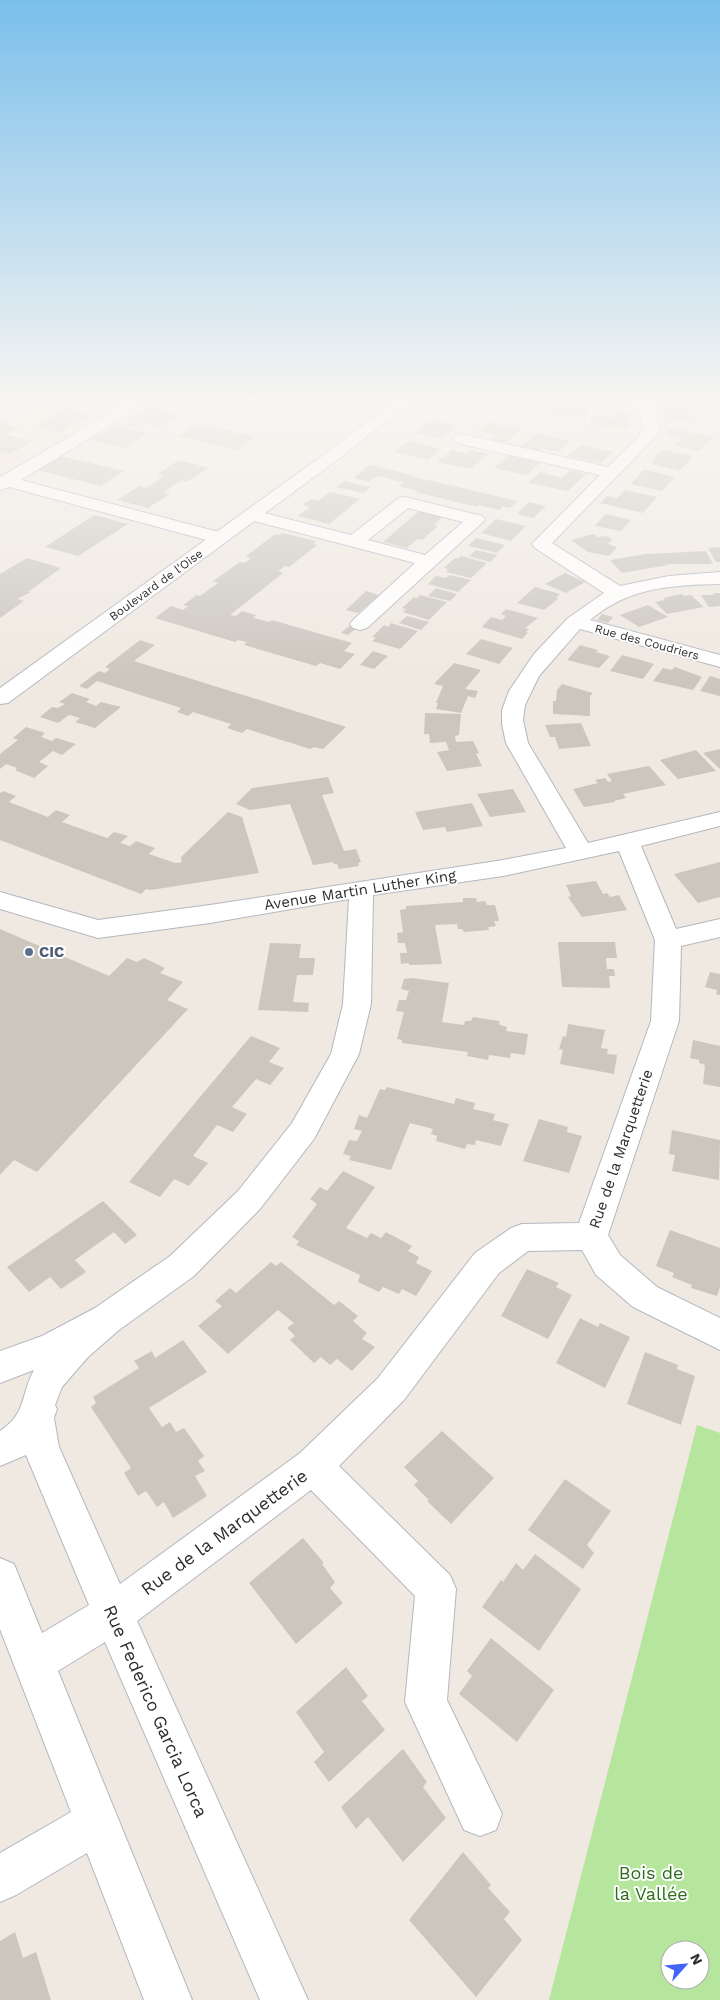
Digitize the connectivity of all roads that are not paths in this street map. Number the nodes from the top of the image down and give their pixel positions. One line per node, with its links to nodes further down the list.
1 (36, 491): 5 (street)
2 (283, 491): 4 (street, Boulevard de l'Oise)
3 (594, 491): 9 (street)
4 (252, 515): 5 (street, Boulevard de l'Oise); 6 (street)
5 (220, 538): 13 (street, Boulevard de l'Oise)
6 (354, 542): 7 (street); 7 (street)
7 (428, 561): 11 (street)
8 (720, 578): 9 (street, Rue des Coudriers)
9 (618, 593): 10 (street, Rue des Coudriers)
10 (575, 622): 12 (street, Rue des Coudriers); 16 (street, Rue des Coudriers)
11 (360, 624)
12 (720, 661)
13 (0, 698)
14 (720, 819): 15 (street, Avenue Martin Luther King)
15 (627, 842): 16 (street, Avenue Martin Luther King); 20 (street, Rue de la Marquetterie)
16 (581, 852): 17 (street, Avenue Martin Luther King)
17 (360, 889): 18 (street, Avenue Martin Luther King); 22 (street)
18 (0, 900)
19 (720, 928): 20 (street)
20 (668, 940): 21 (street, Rue de la Marquetterie)
21 (591, 1236): 23 (street); 27 (street, Rue de la Marquetterie)
22 (107, 1319): 24 (street); 25 (street)
23 (720, 1335)
24 (0, 1368): 25 (street)
25 (38, 1410): 26 (street); 29 (street, Rue Federico Garcia Lorca)
26 (0, 1449)
27 (313, 1466): 29 (street, Rue de la Marquetterie); 31 (street, Rue de la Marquetterie)
28 (0, 1578): 30 (street)
29 (113, 1614): 30 (street, Rue de la Marquetterie); 35 (street, Rue Federico Garcia Lorca)
30 (33, 1662): 32 (street)
31 (480, 1814)
32 (96, 1822): 33 (street); 34 (street)
33 (0, 1878)
34 (168, 2000)
35 (284, 2000)

